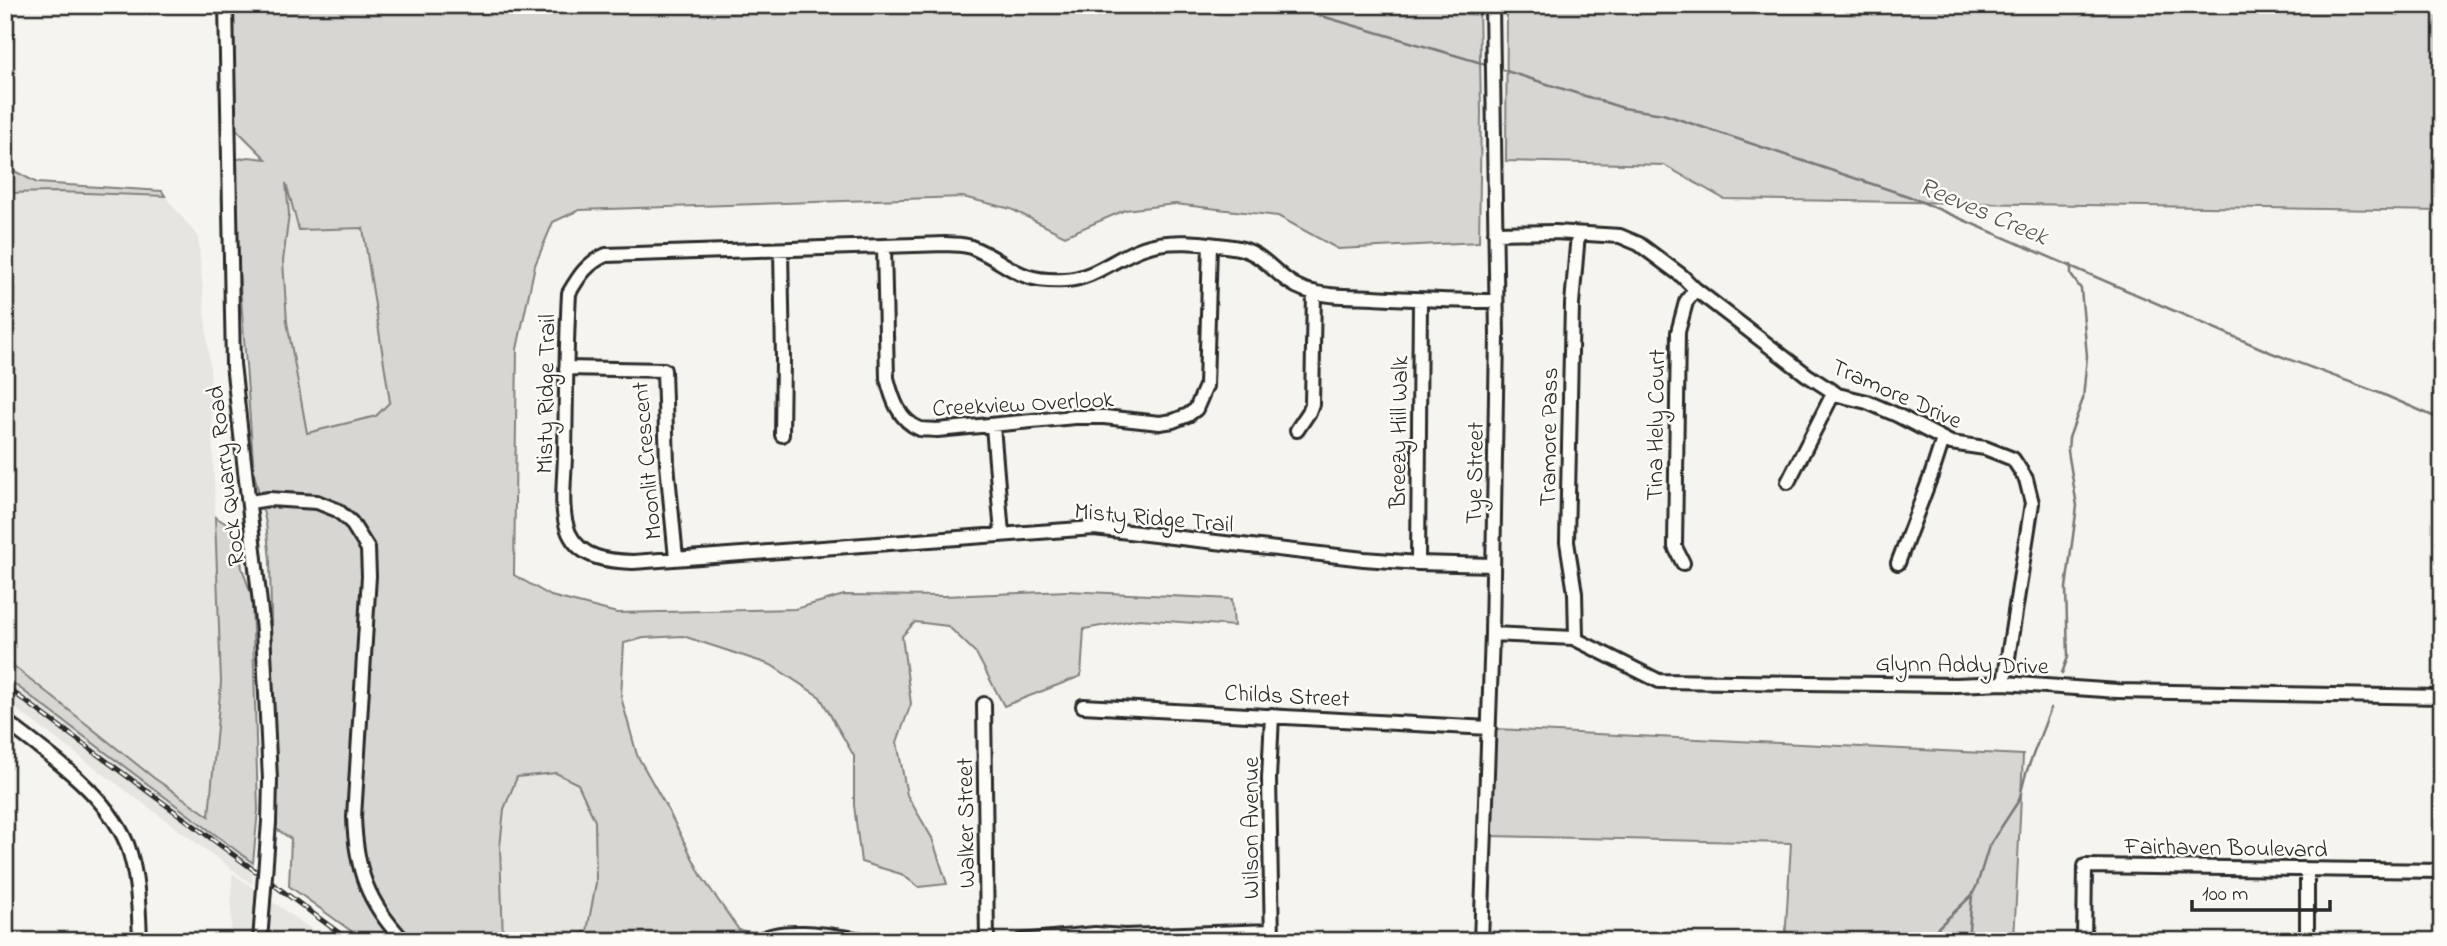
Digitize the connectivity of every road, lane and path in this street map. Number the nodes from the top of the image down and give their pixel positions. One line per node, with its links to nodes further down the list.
1 (226, 5): 19 (street, Rock Quarry Road)
2 (1492, 5): 3 (street, Tye Street)
3 (1495, 233): 4 (street, Tramore Drive); 11 (street, Tye Street)
4 (1578, 234): 8 (street, Tramore Drive); 27 (street, Tramore Pass)
5 (1210, 245): 6 (street, Misty Ridge Trail); 9 (street, Misty Ridge Trail); 14 (street, Creekview Overlook)
6 (884, 246): 7 (street, Misty Ridge Trail); 14 (street, Creekview Overlook)
7 (780, 250): 12 (street, Misty Ridge Trail); 16 (street)
8 (1695, 289): 13 (street, Tramore Drive); 23 (street, Tina Hely Court)
9 (1314, 292): 10 (street, Misty Ridge Trail); 15 (street)
10 (1420, 300): 11 (street, Misty Ridge Trail); 22 (street, Breezy Hill Walk)
11 (1496, 301): 25 (street, Tye Street)
12 (566, 368): 21 (street, Misty Ridge Trail); 21 (street, Moonlit Crescent)
13 (1834, 392): 17 (street, Tramore Drive); 18 (street)
14 (993, 426): 20 (street)
15 (1297, 430)
16 (782, 435)
17 (1943, 439): 24 (street); 28 (street, Tramore Drive)
18 (1788, 482)
19 (250, 502): 41 (street, Rock Quarry Road, bridge); 42 (street)
20 (1002, 534): 21 (street, Misty Ridge Trail); 22 (street, Misty Ridge Trail)
21 (676, 558)
22 (1418, 563): 25 (street, Misty Ridge Trail)
23 (1683, 563)
24 (1898, 563)
25 (1493, 565): 26 (street, Tye Street)
26 (1492, 635): 27 (street, Glynn Addy Drive); 34 (street, Tye Street)
27 (1573, 638): 28 (street, Glynn Addy Drive)
28 (2004, 683): 29 (street, Glynn Addy Drive)
29 (2442, 697)
30 (984, 704): 44 (street, Walker Street)
31 (1083, 706): 32 (street, Childs Street)
32 (1272, 715): 34 (street, Childs Street); 37 (street, Wilson Avenue)
33 (5, 721): 40 (street)
34 (1489, 728): 46 (street, Tye Street)
35 (2307, 870): 36 (street, Fairhaven Boulevard); 47 (street, Fairhaven Boulevard); 48 (street)
36 (2442, 871)
37 (1272, 936): 38 (street)
38 (1125, 939): 45 (street)
39 (760, 940): 43 (street)
40 (140, 941)
41 (260, 941)
42 (404, 941)
43 (869, 941)
44 (987, 941)
45 (1021, 941)
46 (1481, 941)
47 (2084, 941)
48 (2307, 941)

